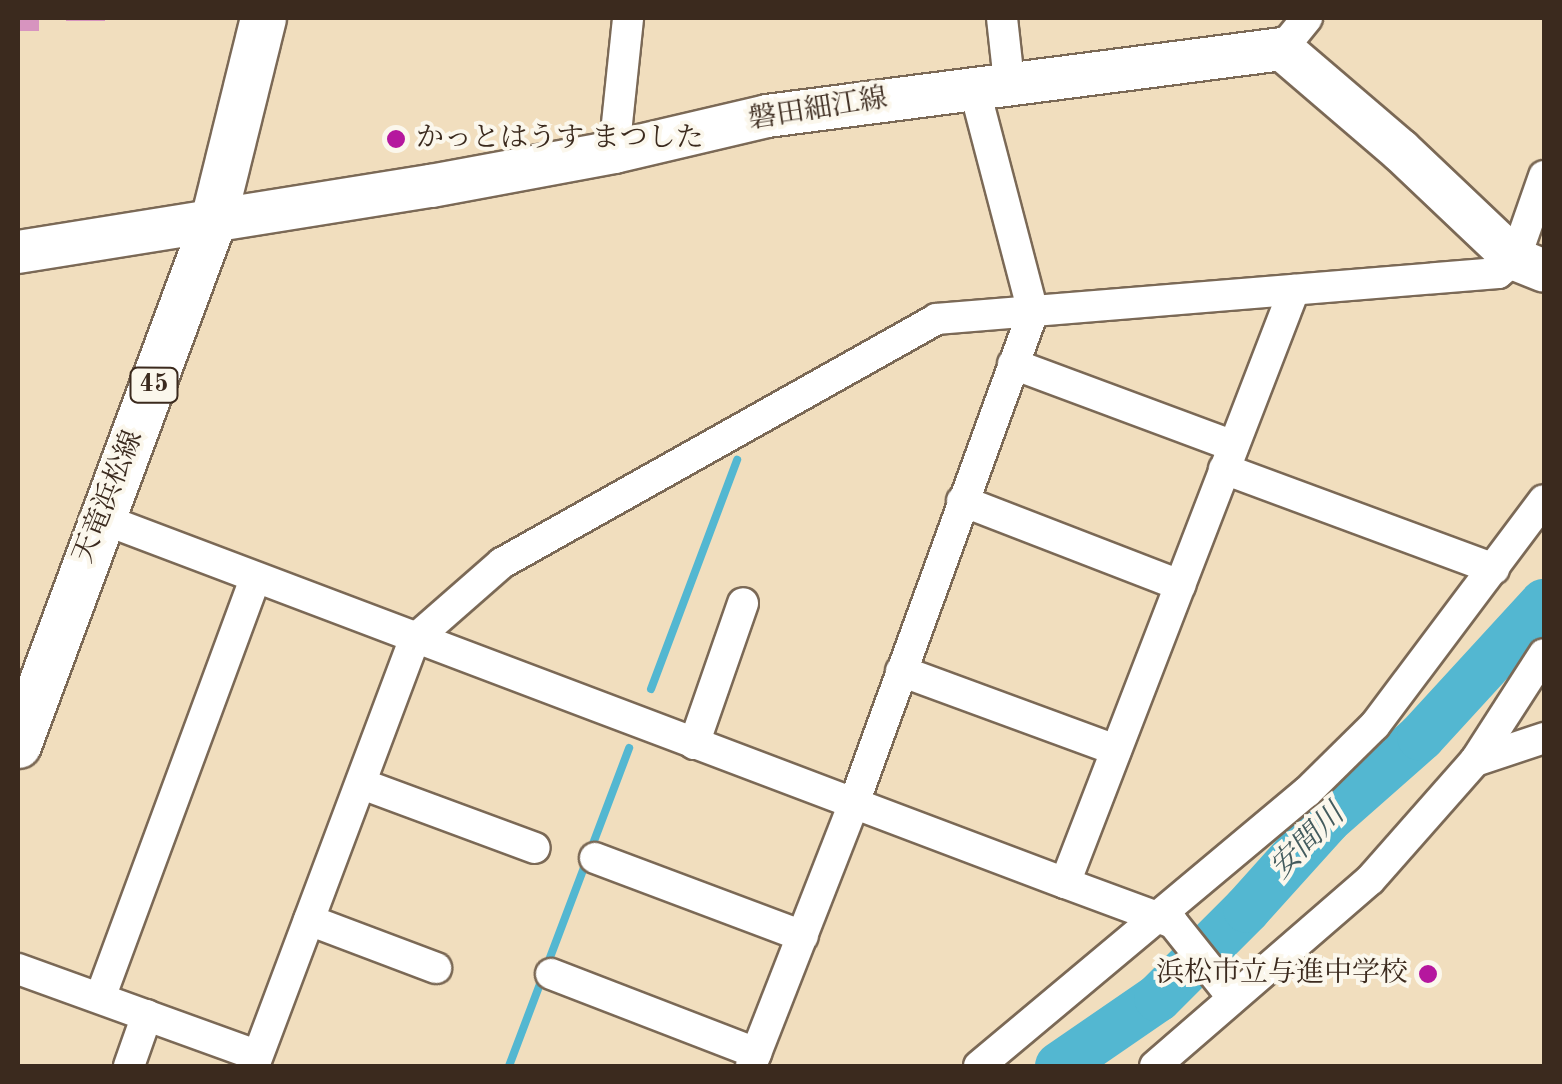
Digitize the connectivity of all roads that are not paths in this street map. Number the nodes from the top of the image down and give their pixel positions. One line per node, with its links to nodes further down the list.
1 (263, 18): 8 (main road, 天竜浜松線 / 45)
2 (628, 18): 6 (street)
3 (1002, 18): 5 (street)
4 (1287, 28): 5 (main road, 磐田細江線); 10 (main road, 磐田細江線)
5 (991, 84): 6 (main road, 磐田細江線); 12 (street)
6 (614, 152): 8 (main road, 磐田細江線)
7 (1544, 176): 10 (street)
8 (212, 224): 9 (main road, 磐田細江線); 17 (main road, 天竜浜松線 / 45)
9 (18, 252)
10 (1530, 265): 11 (street)
11 (1294, 290): 12 (street); 14 (street)
12 (1032, 312): 13 (street); 22 (street)
13 (1013, 364): 14 (street); 16 (street)
14 (1229, 457): 18 (street); 20 (street)
15 (1544, 500): 18 (street)
16 (962, 501): 20 (street); 24 (street)
17 (100, 518): 19 (street); 26 (main road, 天竜浜松線 / 45)
18 (1494, 569): 36 (street)
19 (255, 578): 22 (street); 42 (street)
20 (1180, 585): 28 (street)
21 (742, 603): 27 (street)
22 (414, 640): 27 (street); 30 (street)
23 (1544, 654): 29 (street)
24 (901, 671): 28 (street); 31 (street)
25 (1544, 738): 29 (street)
26 (18, 744)
27 (694, 744): 31 (street)
28 (1116, 750): 34 (street)
29 (1474, 761): 41 (street)
30 (362, 784): 32 (street); 35 (street)
31 (854, 803): 34 (street); 37 (street)
32 (534, 848)
33 (594, 858): 37 (street)
34 (1065, 883): 36 (street)
35 (309, 920): 38 (street); 44 (street)
36 (1166, 922): 41 (street); 47 (street)
37 (803, 936): 45 (street)
38 (436, 968)
39 (18, 969): 42 (street)
40 (551, 974): 45 (street)
41 (1227, 991): 48 (street)
42 (100, 998): 43 (street)
43 (148, 1016): 44 (street); 46 (street)
44 (255, 1060)
45 (754, 1060)
46 (129, 1066)
47 (979, 1066)
48 (1155, 1066)

